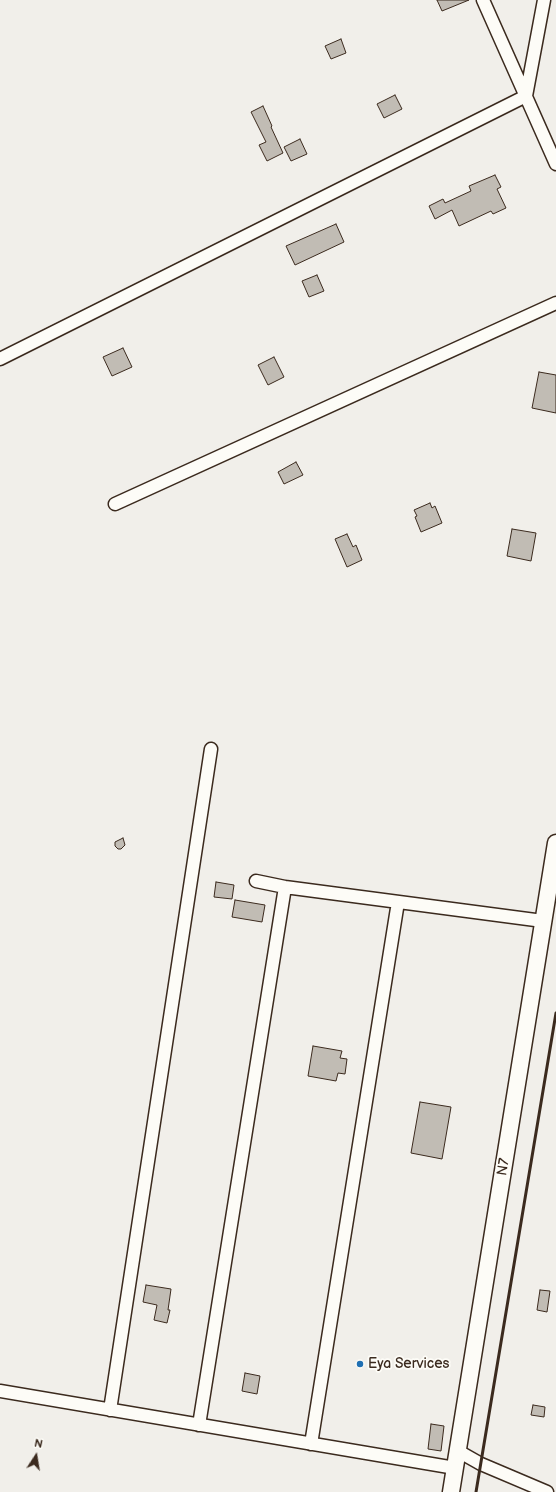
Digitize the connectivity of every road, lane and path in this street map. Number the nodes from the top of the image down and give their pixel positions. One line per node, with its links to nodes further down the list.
1 (483, 0): 3 (street)
2 (544, 0): 3 (street)
3 (526, 96): 4 (street); 6 (street)
4 (556, 164)
5 (556, 303): 7 (street)
6 (0, 359)
7 (115, 504)
8 (211, 749): 15 (street)
9 (556, 843): 13 (main road, N7)
10 (256, 881): 11 (street)
11 (285, 887): 12 (street); 16 (street)
12 (398, 902): 13 (street); 17 (street)
13 (543, 921): 18 (main road, N7)
14 (0, 1391): 15 (street)
15 (110, 1410): 16 (street)
16 (199, 1425): 17 (street)
17 (311, 1444): 19 (street)
18 (458, 1451): 19 (main road, N7); 21 (street)
19 (455, 1468): 20 (main road, N7)
20 (451, 1492)
21 (547, 1492)

